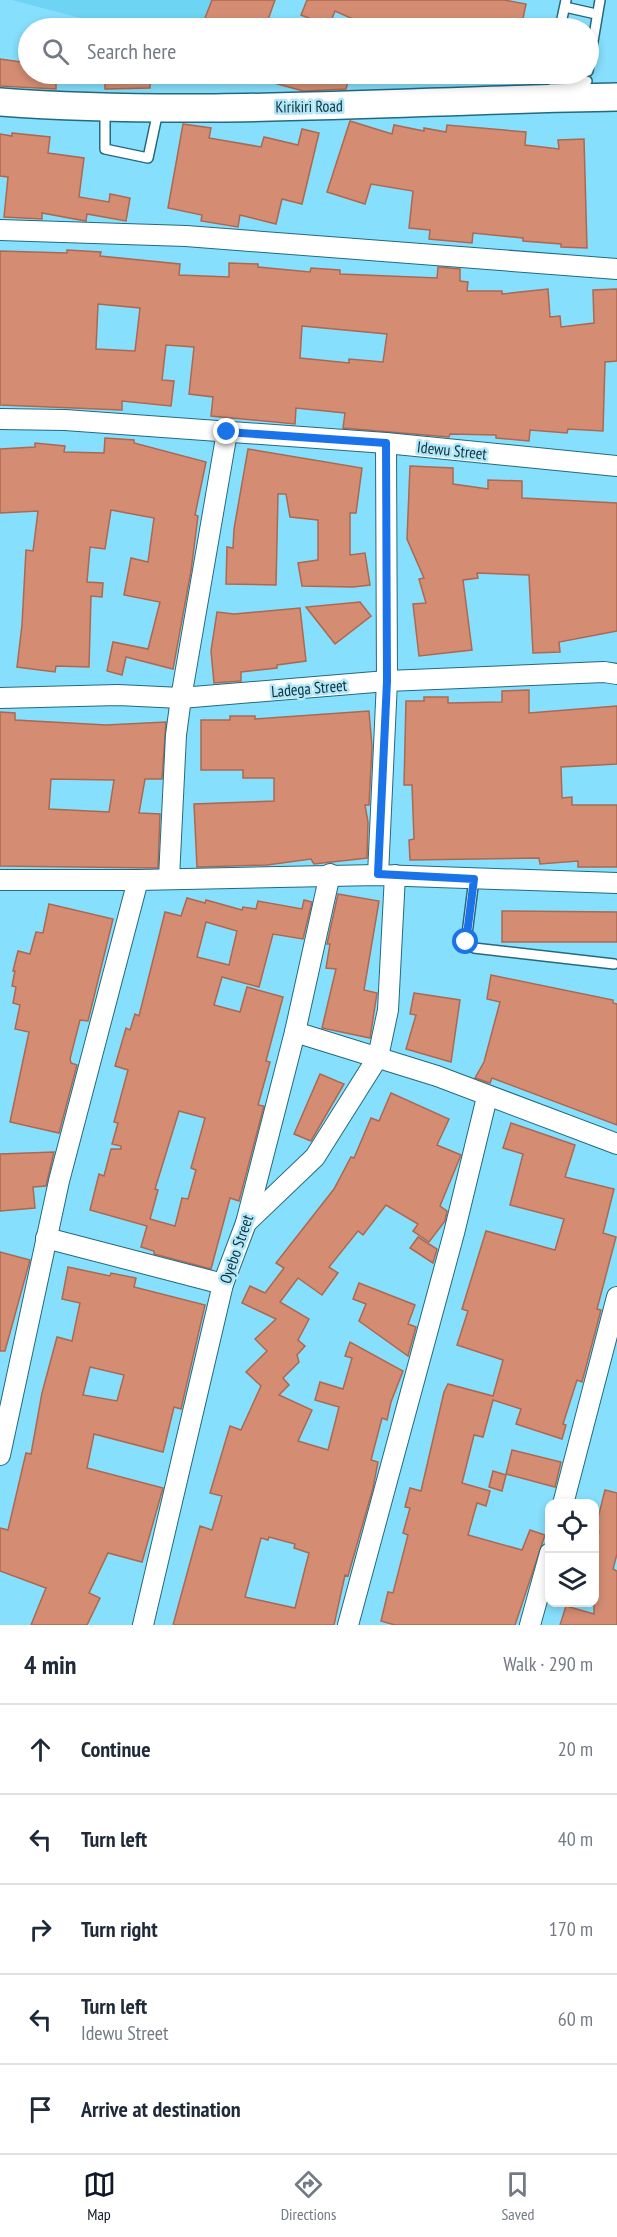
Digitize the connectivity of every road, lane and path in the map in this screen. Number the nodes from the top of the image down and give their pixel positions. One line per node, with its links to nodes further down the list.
1 (600, 0): 3 (lane)
2 (566, 3): 3 (lane); 4 (lane)
3 (596, 14): 5 (lane)
4 (562, 18)
5 (596, 18)
6 (549, 84): 11 (main road, Kirikiri Road)
7 (593, 84): 8 (main road, Kirikiri Road)
8 (617, 97)
9 (0, 102): 10 (main road, Kirikiri Road)
10 (105, 106): 11 (main road, Kirikiri Road); 11 (lane)
11 (159, 106)
12 (0, 230): 13 (street)
13 (617, 269)
14 (0, 419): 15 (street, Idewu Street)
15 (227, 432): 16 (street, Idewu Street); 21 (street)
16 (386, 443): 17 (street, Idewu Street); 19 (street)
17 (617, 466)
18 (617, 674): 19 (street, Ladega Street)
19 (387, 681): 21 (street, Ladega Street); 23 (street)
20 (0, 698): 21 (street, Ladega Street)
21 (181, 698): 24 (street)
22 (330, 874): 23 (street); 24 (street); 30 (street, Oyebo Street)
23 (386, 875): 25 (street); 31 (street)
24 (169, 878): 27 (street)
25 (474, 879): 28 (street); 29 (lane)
26 (0, 880): 27 (street)
27 (138, 880): 35 (street)
28 (617, 883)
29 (614, 964)
30 (295, 1032): 31 (street); 34 (street, Oyebo Street)
31 (378, 1057): 32 (street); 34 (street)
32 (487, 1097): 33 (street); 42 (street)
33 (617, 1144)
34 (246, 1223): 36 (street, Oyebo Street)
35 (46, 1238): 36 (street); 38 (street)
36 (223, 1284): 41 (street, Oyebo Street)
37 (617, 1297): 39 (street)
38 (0, 1455)
39 (564, 1499)
40 (549, 1553): 43 (street)
41 (143, 1625)
42 (348, 1625)
43 (530, 1625)

